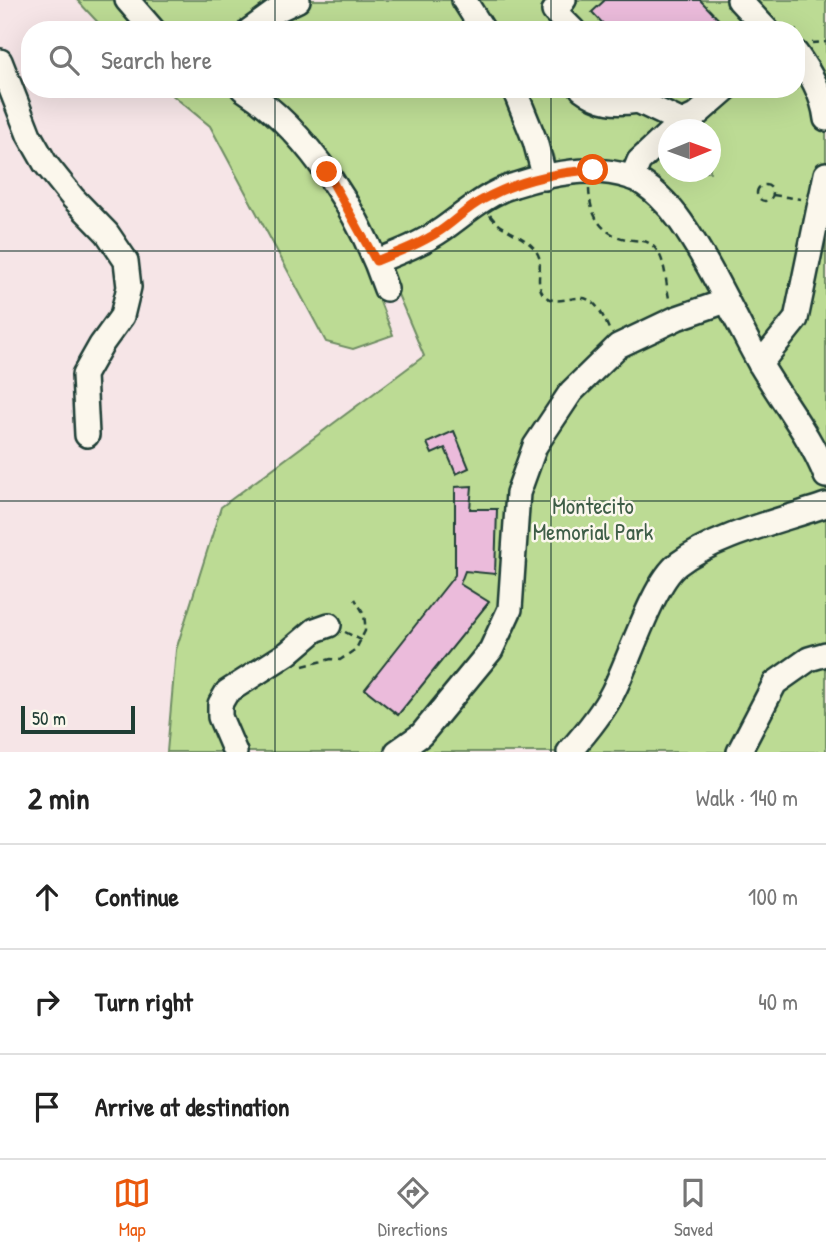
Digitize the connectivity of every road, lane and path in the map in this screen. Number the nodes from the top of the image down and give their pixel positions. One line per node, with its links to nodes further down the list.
1 (127, 0): 5 (street)
2 (298, 0): 6 (street)
3 (464, 0): 7 (street)
4 (739, 0): 8 (street)
5 (145, 21)
6 (262, 21)
7 (477, 21)
8 (759, 21)
9 (0, 61): 34 (street)
10 (805, 66): 19 (street)
11 (253, 98): 28 (street)
12 (517, 98): 23 (street)
13 (593, 98): 14 (street)
14 (627, 98)
15 (637, 98): 17 (street)
16 (716, 98): 18 (street)
17 (663, 119)
18 (690, 119)
19 (826, 119)
20 (658, 144): 24 (street)
21 (593, 170): 23 (street); 24 (street); 31 (path)
22 (826, 174): 27 (street)
23 (545, 178): 26 (street)
24 (632, 178): 30 (street)
25 (773, 195): 25 (path); 27 (path)
26 (482, 200): 28 (street); 32 (path)
27 (821, 203): 33 (street)
28 (376, 261): 29 (street)
29 (386, 289)
30 (726, 301): 31 (street); 33 (street)
31 (677, 318): 32 (street)
32 (618, 346): 42 (street)
33 (760, 363): 35 (street)
34 (87, 435)
35 (826, 476)
36 (826, 505): 43 (street)
37 (355, 599): 39 (path)
38 (329, 625): 39 (street)
39 (288, 653): 41 (street)
40 (826, 654): 44 (street)
41 (235, 752)
42 (397, 752)
43 (569, 752)
44 (739, 752)

